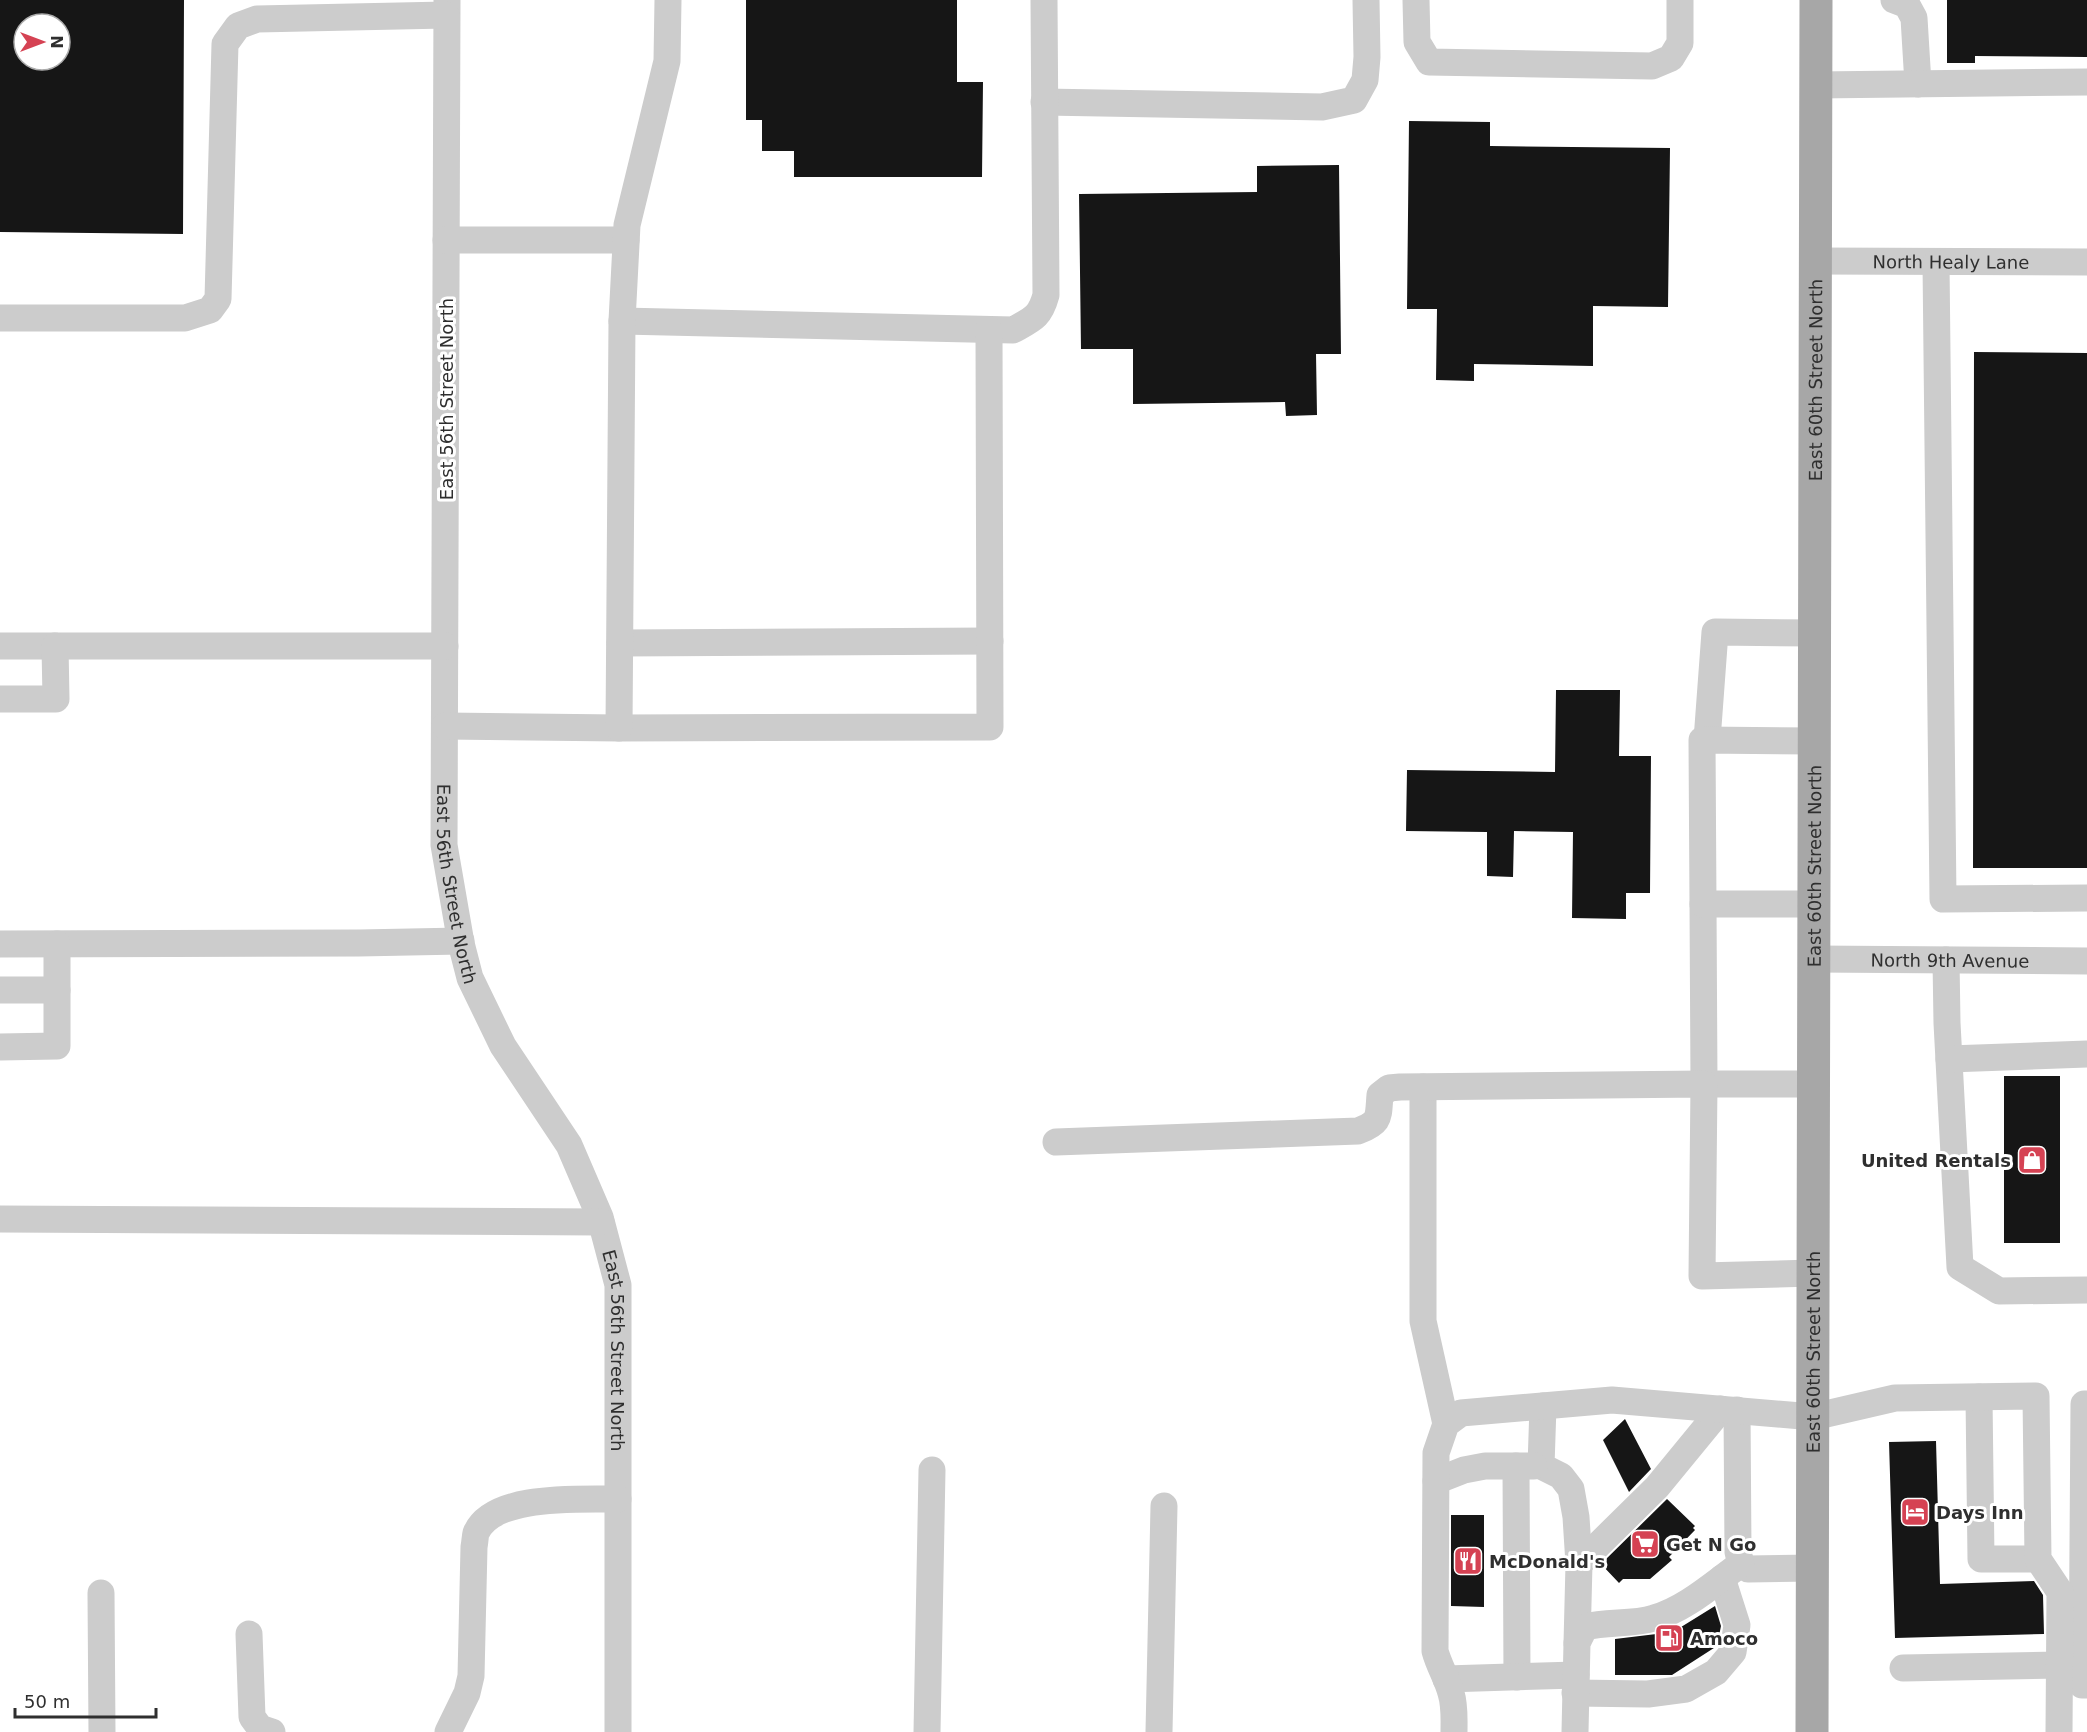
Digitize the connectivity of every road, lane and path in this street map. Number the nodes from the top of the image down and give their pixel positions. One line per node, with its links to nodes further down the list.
1 (668, 0): 14 (street)
2 (1044, 0): 12 (street)
3 (1366, 0): 12 (street)
4 (1416, 0): 5 (street)
5 (1680, 0)
6 (1816, 0): 11 (main road, East 60th Street North)
7 (1894, 0): 10 (street)
8 (446, 7): 13 (street, East 56th Street North); 18 (street)
9 (2087, 82): 10 (street)
10 (1918, 84): 11 (street)
11 (1816, 86): 15 (main road, East 60th Street North)
12 (1044, 102): 20 (street)
13 (446, 240): 14 (street); 26 (street, East 56th Street North)
14 (626, 240): 19 (street)
15 (1815, 261): 17 (street, North Healy Lane); 21 (main road, East 60th Street North)
16 (2087, 262): 17 (street, North Healy Lane)
17 (1936, 263): 32 (street)
18 (0, 318)
19 (622, 321): 20 (street); 23 (street)
20 (989, 330): 22 (street)
21 (1815, 633): 30 (street); 31 (main road, East 60th Street North)
22 (990, 641): 23 (street); 29 (street)
23 (620, 643): 29 (street)
24 (0, 646): 25 (street)
25 (55, 646): 26 (street); 27 (street)
26 (446, 646): 28 (street, East 56th Street North)
27 (0, 699)
28 (445, 726): 29 (street); 35 (street, East 56th Street North)
29 (619, 728)
30 (1707, 740): 31 (street); 33 (street)
31 (1814, 741): 34 (main road, East 60th Street North)
32 (2087, 898)
33 (1703, 903): 34 (street); 46 (street)
34 (1814, 904): 38 (main road, East 60th Street North)
35 (460, 941): 37 (street); 51 (street, East 56th Street North)
36 (0, 944): 37 (street)
37 (57, 944): 42 (street)
38 (1814, 959): 39 (street, North 9th Avenue); 47 (main road, East 60th Street North)
39 (1946, 960): 40 (street, North 9th Avenue); 45 (street)
40 (2087, 961)
41 (0, 990): 42 (street)
42 (57, 990): 43 (street)
43 (0, 1047)
44 (2087, 1054): 45 (street)
45 (1949, 1059): 53 (street)
46 (1704, 1084): 47 (street); 48 (street); 52 (street)
47 (1814, 1084): 52 (main road, East 60th Street North)
48 (1423, 1087): 49 (street); 59 (street)
49 (1056, 1143)
50 (0, 1220): 51 (street)
51 (601, 1222): 64 (street, East 56th Street North)
52 (1813, 1273): 58 (main road, East 60th Street North)
53 (2087, 1290)
54 (1979, 1397): 58 (street); 66 (street); 66 (street)
55 (2087, 1404): 60 (street)
56 (1543, 1406): 57 (street); 59 (street); 61 (street)
57 (1729, 1409): 58 (street); 67 (street); 69 (street)
58 (1813, 1417): 68 (main road, East 60th Street North)
59 (1446, 1424): 63 (street)
60 (2085, 1456): 78 (street)
61 (1528, 1466): 63 (street); 67 (street); 76 (street)
62 (932, 1470): 83 (street)
63 (1436, 1481): 75 (street)
64 (618, 1499): 81 (street); 82 (street, East 56th Street North)
65 (1164, 1506): 84 (street)
66 (2038, 1559): 73 (street)
67 (1579, 1564): 72 (street)
68 (1813, 1568): 69 (street); 87 (main road, East 60th Street North)
69 (1731, 1571): 72 (street); 77 (street)
70 (101, 1593): 79 (street)
71 (249, 1634): 80 (street)
72 (1577, 1643): 77 (street)
73 (2060, 1665): 74 (street); 88 (street)
74 (1902, 1668)
75 (1443, 1673): 76 (street); 85 (street)
76 (1517, 1677): 77 (street)
77 (1576, 1684): 86 (street)
78 (2087, 1684)
79 (102, 1732)
80 (272, 1732)
81 (448, 1732)
82 (618, 1732)
83 (927, 1732)
84 (1159, 1732)
85 (1454, 1732)
86 (1575, 1732)
87 (1812, 1732)
88 (2059, 1732)

